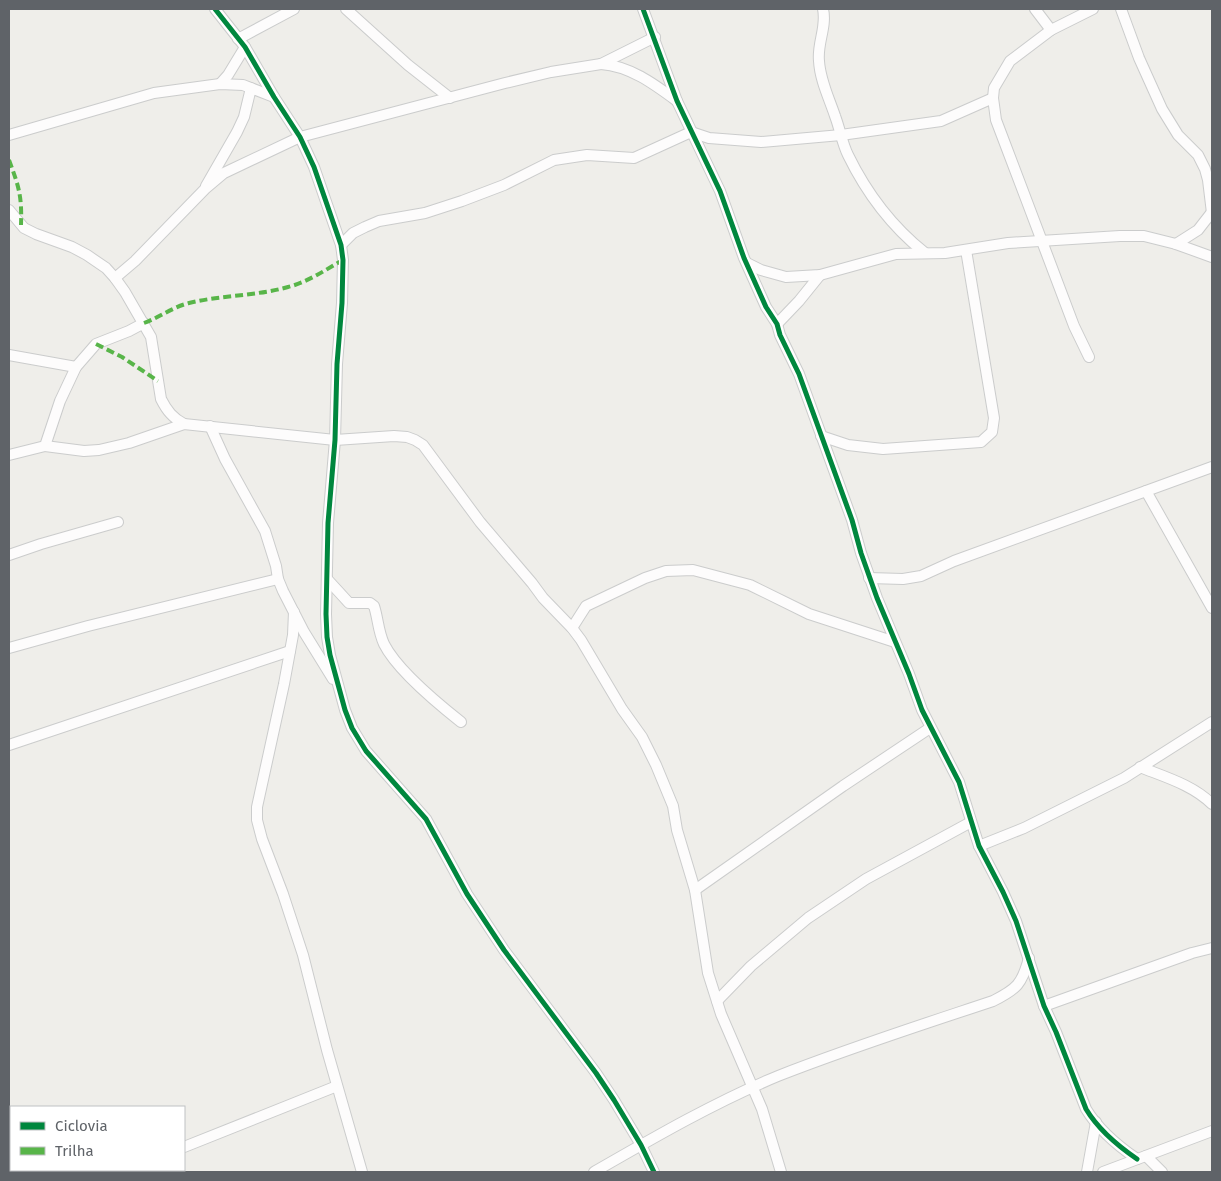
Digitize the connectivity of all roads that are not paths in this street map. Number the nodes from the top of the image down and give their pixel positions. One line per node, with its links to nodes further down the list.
1 (215, 9): 11 (street)
2 (294, 9): 11 (street)
3 (346, 9): 16 (street)
4 (643, 9): 10 (street)
5 (823, 9): 20 (street)
6 (1035, 9): 9 (street)
7 (1093, 9): 9 (street)
8 (1121, 9): 25 (street)
9 (1051, 30): 17 (street)
10 (654, 37): 12 (street); 18 (street)
11 (242, 43): 13 (street); 15 (street)
12 (601, 64): 16 (street); 18 (street)
13 (220, 84): 14 (street); 21 (street)
14 (251, 88): 15 (street); 23 (street)
15 (274, 97): 22 (street)
16 (450, 98): 22 (street)
17 (992, 98): 20 (street); 26 (street)
18 (677, 100): 19 (street)
19 (691, 132): 20 (street); 28 (street); 32 (street)
20 (841, 135): 30 (street)
21 (9, 136)
22 (300, 137): 23 (street); 28 (street)
23 (205, 189): 34 (street)
24 (9, 210): 34 (street)
25 (1212, 213): 27 (street)
26 (1042, 240): 27 (street); 29 (street); 38 (street)
27 (1176, 244): 31 (street)
28 (341, 245): 43 (street)
29 (966, 250): 30 (street); 42 (street)
30 (925, 253): 33 (street)
31 (1212, 257)
32 (747, 264): 33 (street); 36 (street)
33 (820, 275): 36 (street)
34 (114, 278): 35 (street)
35 (144, 323): 39 (street); 40 (street)
36 (777, 324): 42 (street)
37 (9, 355): 39 (street)
38 (1089, 357)
39 (76, 367): 44 (street)
40 (184, 424): 41 (street); 44 (street)
41 (210, 426): 43 (street); 51 (street)
42 (821, 436): 50 (street)
43 (335, 440): 52 (street); 55 (street)
44 (44, 446): 45 (street)
45 (9, 455)
46 (1212, 467): 47 (street)
47 (1146, 491): 50 (street); 53 (street)
48 (118, 522): 49 (street)
49 (9, 555)
50 (869, 578): 56 (street)
51 (278, 579): 54 (street); 57 (street)
52 (327, 579): 59 (street); 60 (street)
53 (1212, 608)
54 (294, 612): 58 (street); 59 (street)
55 (572, 628): 56 (street); 68 (street)
56 (895, 642): 62 (street)
57 (9, 648)
58 (290, 652): 63 (street); 73 (street)
59 (339, 691): 77 (street)
60 (461, 722)
61 (1212, 722): 64 (street)
62 (930, 728): 66 (street); 68 (street)
63 (9, 745)
64 (1140, 767): 65 (street); 67 (street)
65 (1212, 804)
66 (971, 822): 67 (street); 71 (street)
67 (979, 846): 70 (street)
68 (695, 890): 71 (street)
69 (1212, 948): 72 (street)
70 (1029, 957): 72 (street); 74 (street)
71 (717, 1001): 74 (street)
72 (1044, 1006): 75 (street)
73 (337, 1086): 78 (street); 80 (street)
74 (753, 1088): 77 (street); 83 (street)
75 (1096, 1122): 79 (street); 84 (street)
76 (1212, 1131): 79 (street)
77 (641, 1145): 81 (street); 82 (street)
78 (185, 1147)
79 (1141, 1158): 85 (street); 86 (street)
80 (362, 1172)
81 (594, 1172)
82 (654, 1172)
83 (781, 1172)
84 (1087, 1172)
85 (1103, 1172)
86 (1162, 1172)

